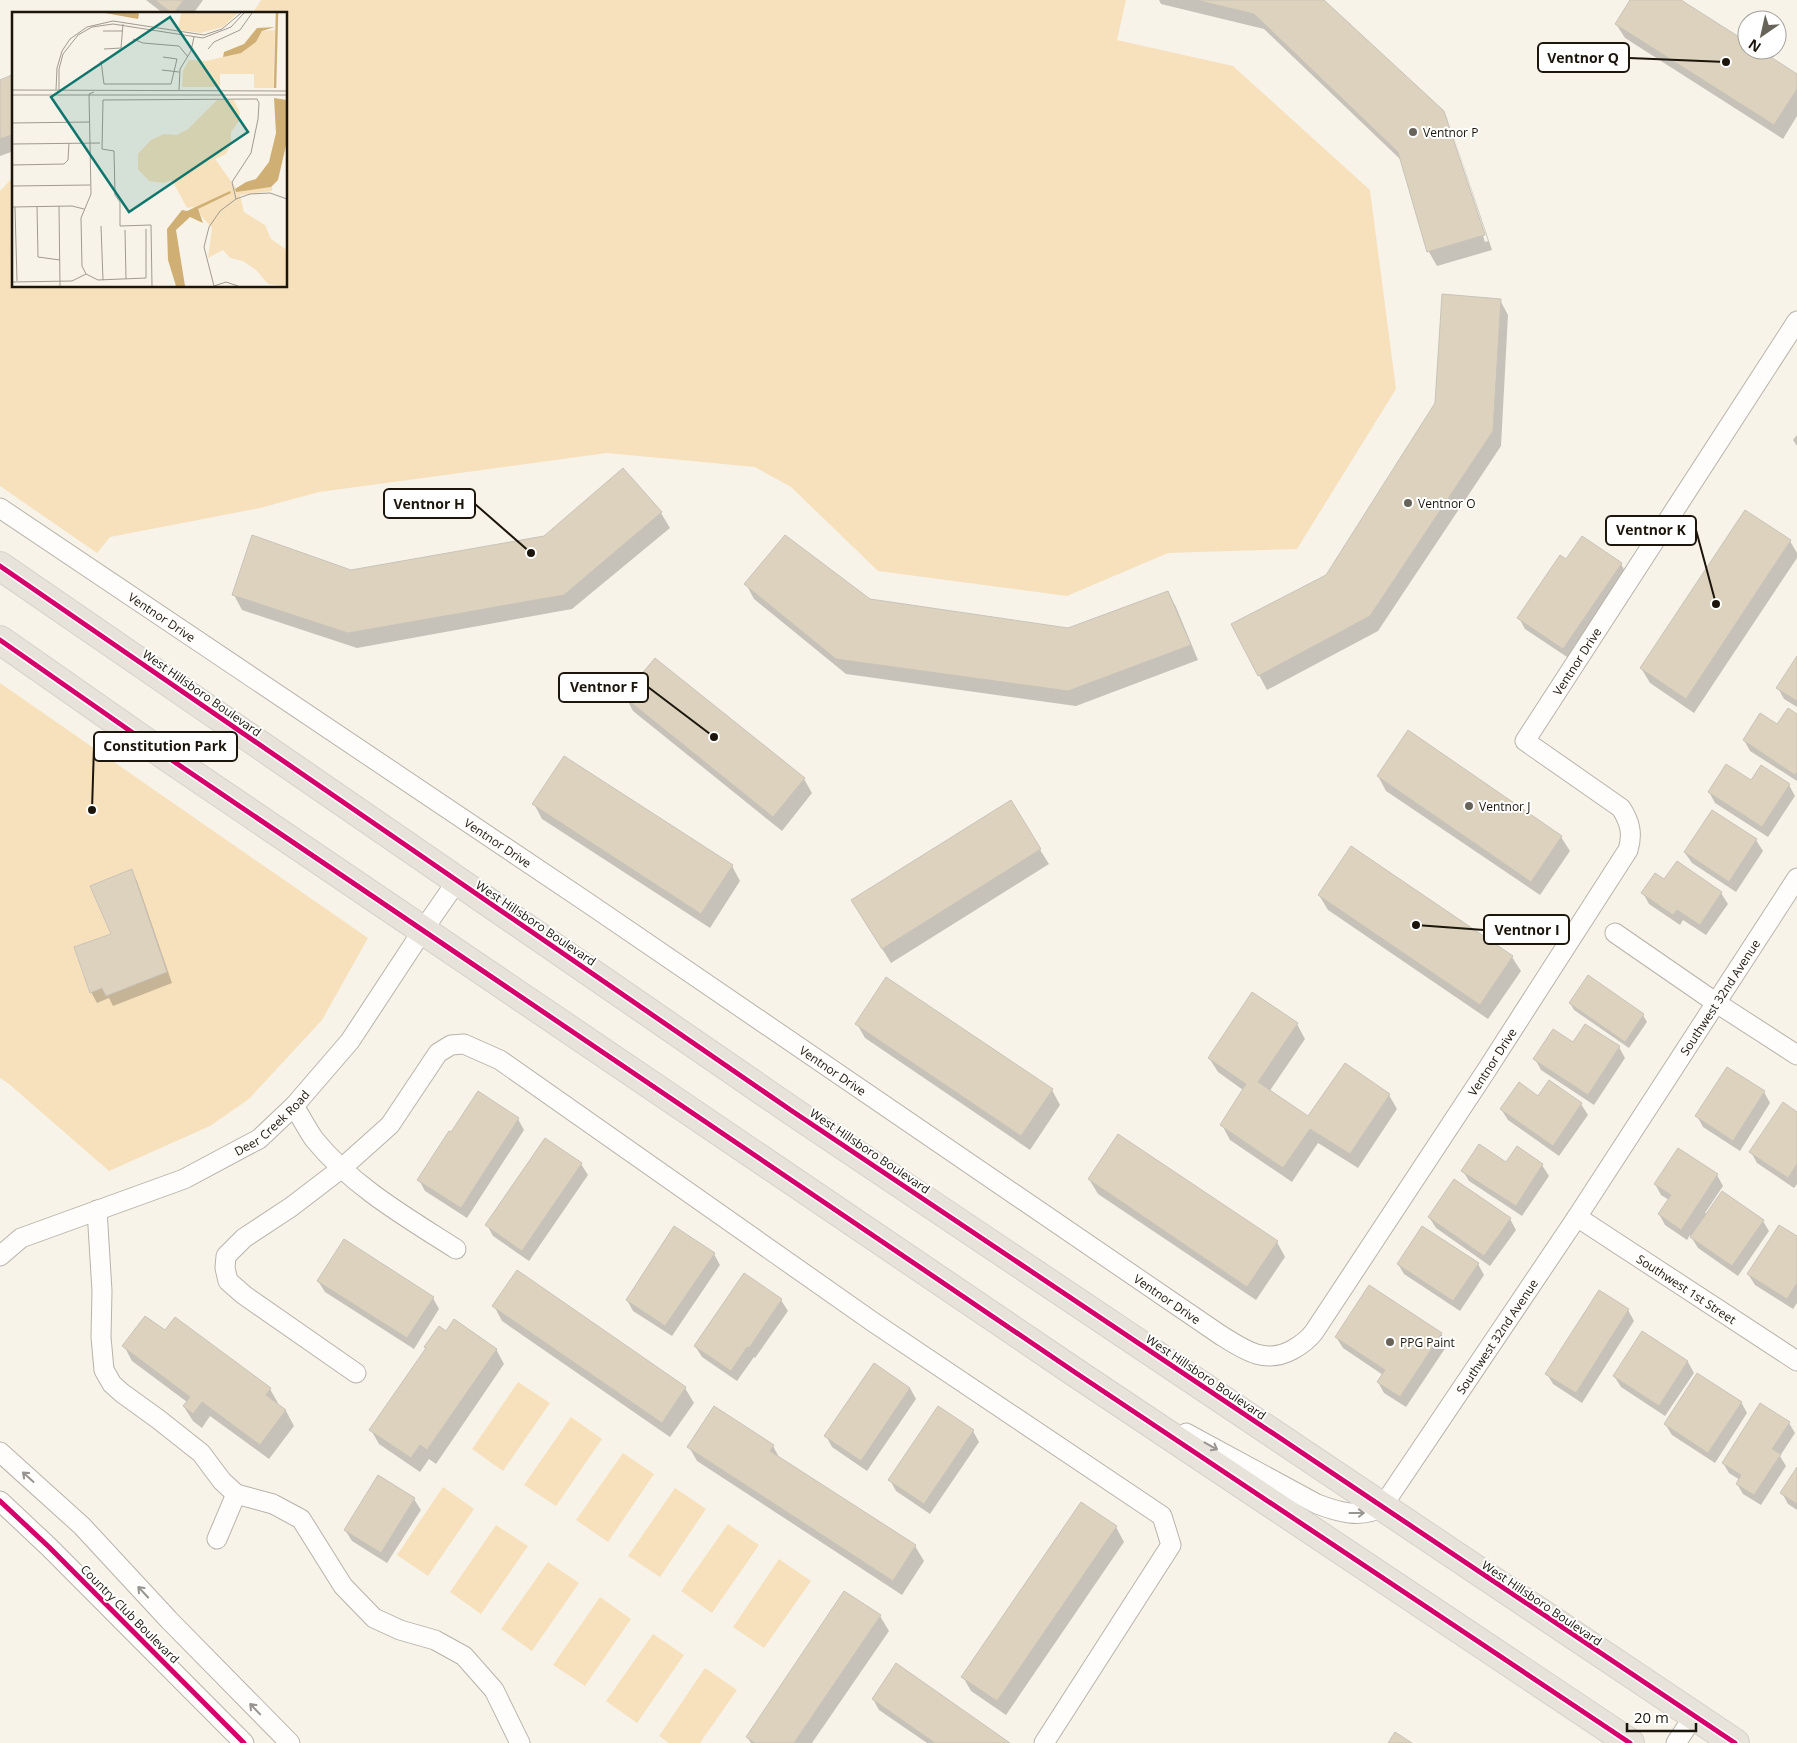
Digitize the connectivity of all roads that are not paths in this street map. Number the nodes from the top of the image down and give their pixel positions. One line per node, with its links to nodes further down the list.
1 (1797, 321): 2 (street, Ventnor Drive)
2 (0, 508)
3 (0, 566): 6 (main road, West Hillsboro Boulevard)
4 (0, 640): 7 (main road)
5 (1797, 878): 9 (street, Southwest 32nd Avenue)
6 (457, 881): 7 (street, Deer Creek Road); 23 (main road, West Hillsboro Boulevard)
7 (423, 930): 11 (street, Deer Creek Road); 18 (main road)
8 (1615, 933): 9 (street)
9 (1715, 1002): 10 (street); 14 (street, Southwest 32nd Avenue)
10 (1797, 1055)
11 (294, 1106): 12 (street); 13 (street, Deer Creek Road)
12 (342, 1168): 15 (street); 19 (street); 30 (street)
13 (97, 1210): 16 (street, Deer Creek Road); 21 (street)
14 (1577, 1217): 17 (street, Southwest 1st Street); 23 (street, Southwest 32nd Avenue)
15 (456, 1249)
16 (0, 1256)
17 (1797, 1361)
18 (1076, 1372): 23 (street, one-way to 23); 31 (main road)
19 (356, 1373)
20 (0, 1452): 28 (street, Country Club Boulevard, one-way to 20)
21 (236, 1494): 24 (street); 29 (street)
22 (0, 1501): 27 (street, Country Club Boulevard)
23 (1382, 1507): 25 (main road, West Hillsboro Boulevard)
24 (217, 1539)
25 (1694, 1716): 26 (main road, West Hillsboro Boulevard); 32 (street)
26 (1733, 1742)
27 (244, 1743)
28 (290, 1743)
29 (520, 1743)
30 (1044, 1743)
31 (1630, 1743)
32 (1676, 1743)

